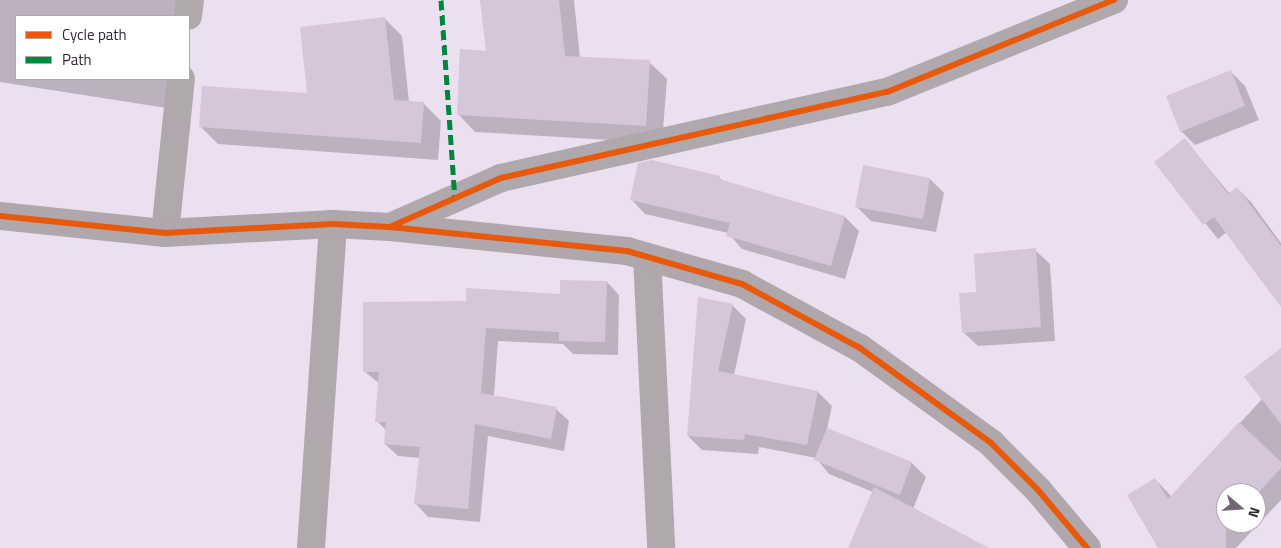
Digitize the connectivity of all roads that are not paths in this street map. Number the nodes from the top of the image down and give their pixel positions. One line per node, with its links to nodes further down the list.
1 (190, 0): 3 (street)
2 (1114, 0): 7 (street)
3 (188, 15)
4 (182, 80): 8 (street)
5 (0, 216): 8 (street)
6 (333, 224): 7 (street); 8 (street); 10 (street)
7 (390, 227): 9 (street)
8 (166, 232)
9 (647, 257): 11 (street); 12 (street)
10 (311, 548)
11 (661, 548)
12 (1088, 548)

